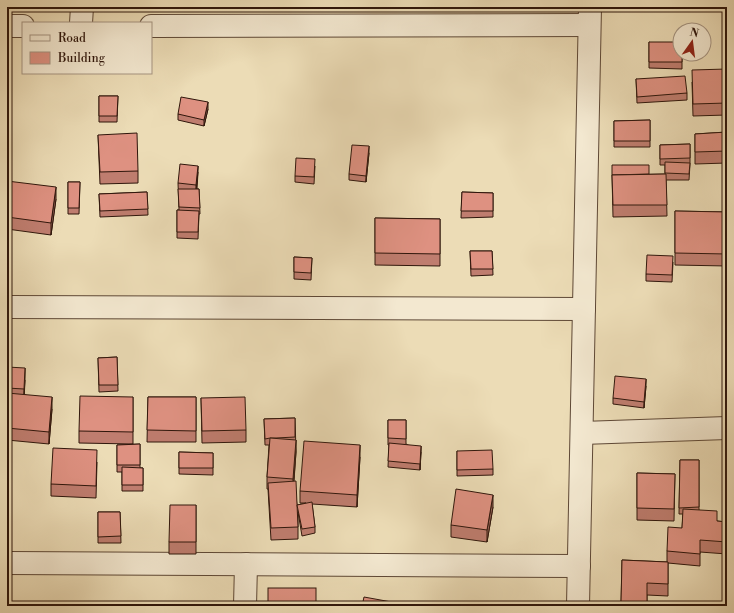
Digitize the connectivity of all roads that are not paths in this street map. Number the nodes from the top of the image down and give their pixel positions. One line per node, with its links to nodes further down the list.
1 (82, 7): 3 (street)
2 (590, 16): 6 (street); 8 (street)
3 (81, 22)
4 (7, 26): 5 (street)
5 (22, 26)
6 (152, 26)
7 (7, 307): 8 (street)
8 (584, 309): 10 (street)
9 (727, 428): 10 (street)
10 (582, 433): 13 (street)
11 (7, 563): 12 (street)
12 (246, 564): 13 (street); 14 (street)
13 (579, 566): 15 (street)
14 (245, 606)
15 (578, 606)

